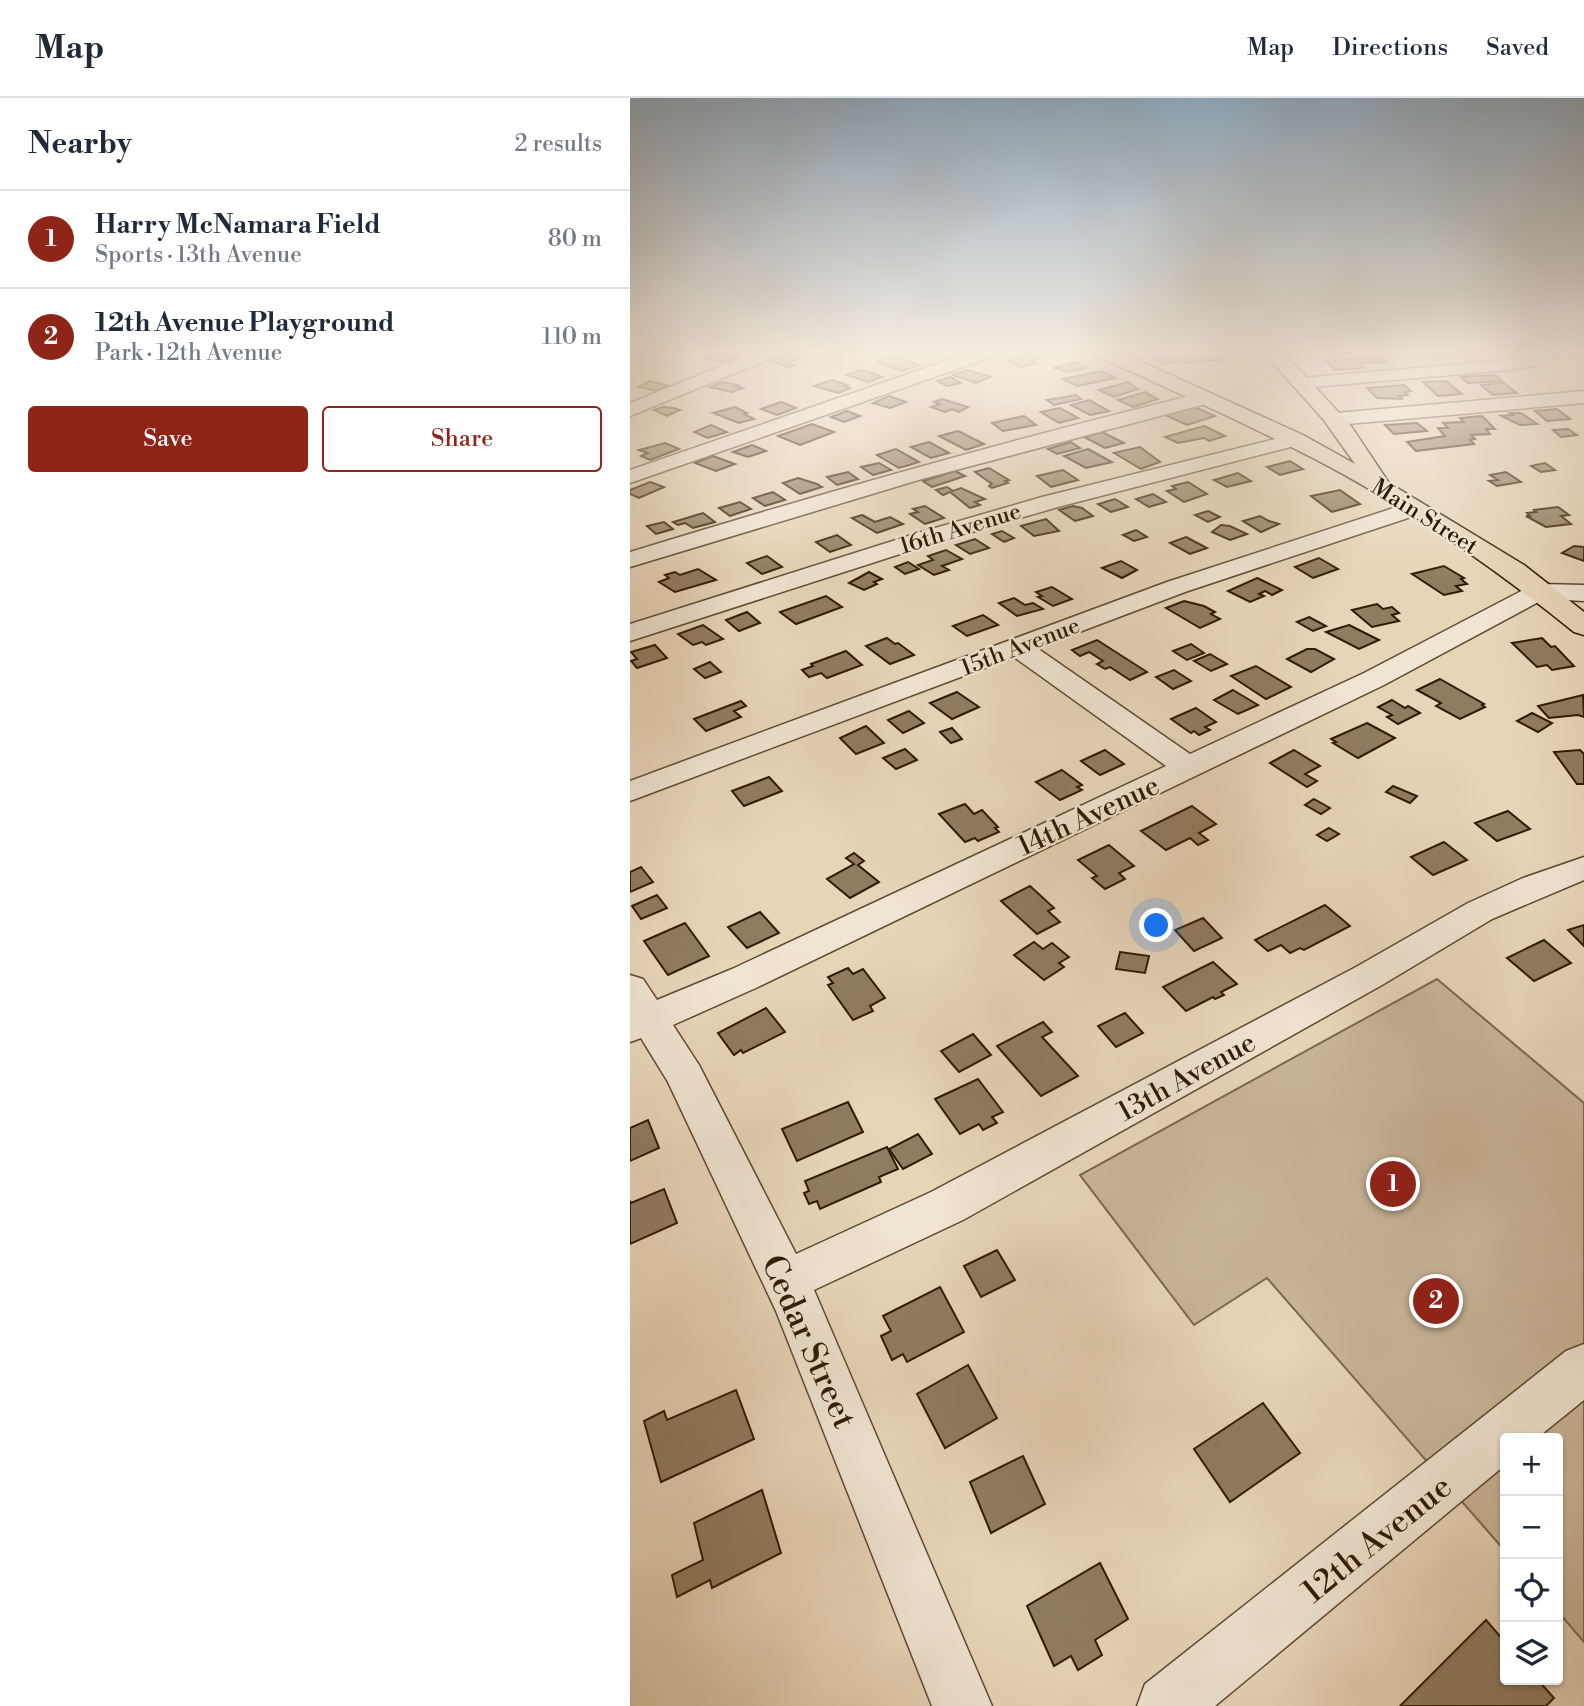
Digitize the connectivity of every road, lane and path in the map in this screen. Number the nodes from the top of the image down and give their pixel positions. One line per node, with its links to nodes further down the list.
1 (773, 427): 6 (street)
2 (1084, 427): 9 (street)
3 (1266, 427): 5 (main road, Main Street)
4 (1342, 427): 7 (main road)
5 (1295, 440): 7 (main road, Main Street); 13 (street, 16th Avenue)
6 (630, 477)
7 (1380, 487): 8 (main road, Main Street)
8 (1412, 509): 10 (main road, Main Street); 14 (street, 15th Avenue)
9 (630, 560)
10 (1540, 591): 11 (street); 12 (main road, Main Street); 15 (street, 14th Avenue)
11 (1584, 593)
12 (1584, 626)
13 (630, 633)
14 (1018, 647): 15 (street); 16 (street, 15th Avenue)
15 (1188, 767): 18 (street, 14th Avenue)
16 (630, 792)
17 (1584, 868): 19 (street, 13th Avenue)
18 (636, 1012): 19 (street, Cedar Street)
19 (785, 1280): 21 (street, Cedar Street)
20 (1584, 1368): 22 (street, 12th Avenue)
21 (962, 1706)
22 (1167, 1706)

